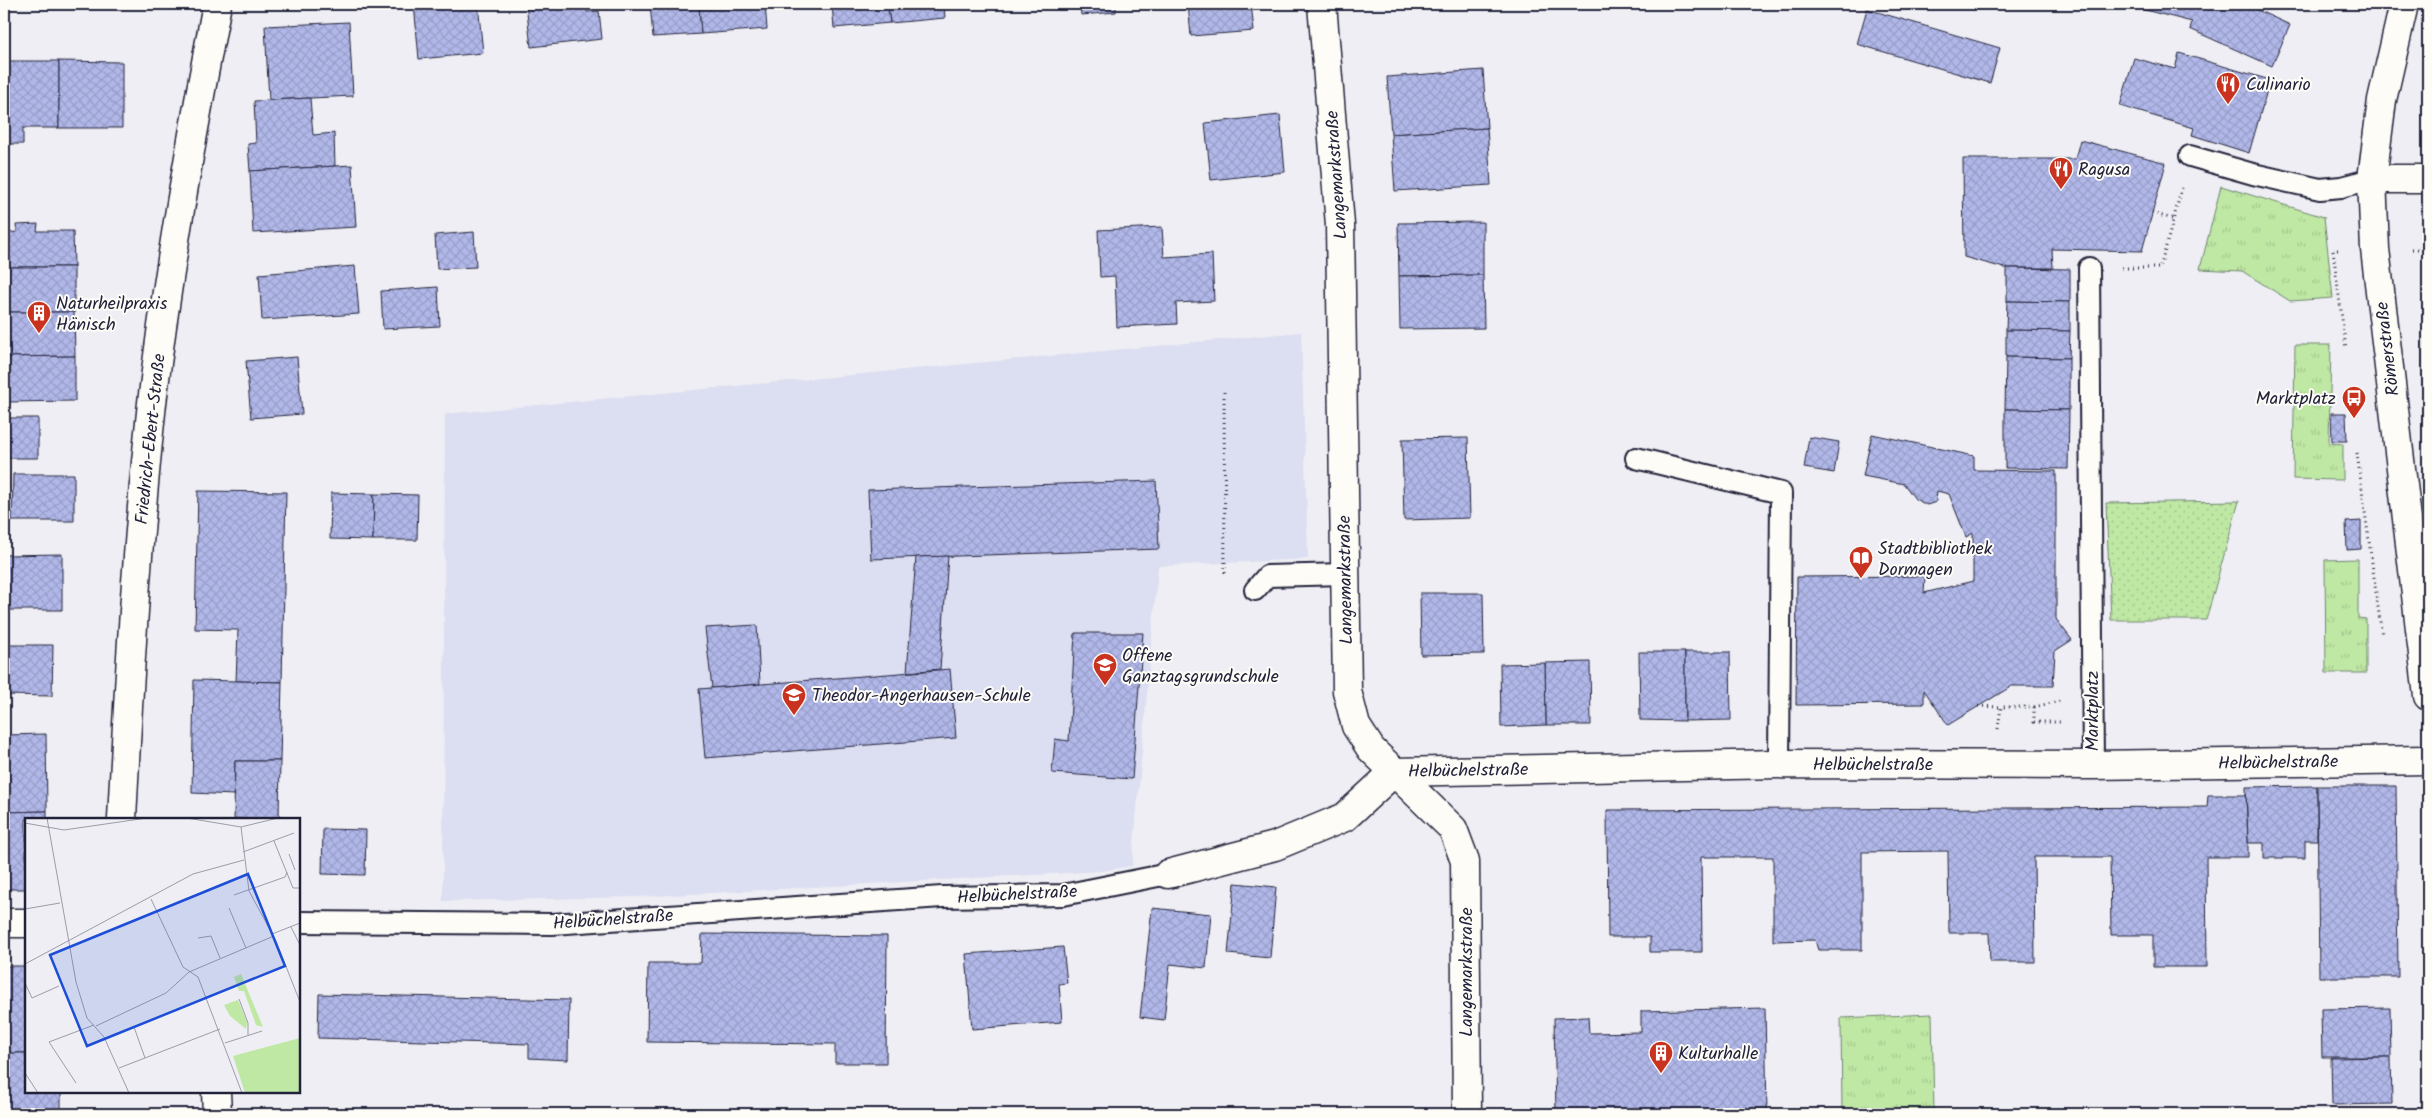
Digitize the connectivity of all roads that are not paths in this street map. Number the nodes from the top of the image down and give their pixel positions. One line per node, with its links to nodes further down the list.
1 (217, 4): 16 (street, Friedrich-Ebert-Straße)
2 (1322, 4): 9 (street, Langemarkstraße)
3 (2404, 4): 5 (street, Römerstraße)
4 (2190, 156): 5 (lane)
5 (2372, 179): 6 (street); 11 (street, Römerstraße)
6 (2428, 179)
7 (2089, 268): 14 (lane, Marktplatz)
8 (1636, 458): 13 (lane)
9 (1345, 574): 10 (lane); 15 (street, Langemarkstraße)
10 (1255, 590)
11 (2428, 696)
12 (2428, 760): 14 (street, Helbüchelstraße)
13 (1779, 764): 14 (street, Helbüchelstraße); 15 (street, Helbüchelstraße)
14 (2093, 765)
15 (1394, 772): 17 (street, Helbüchelstraße); 23 (street, Langemarkstraße)
16 (122, 818)
17 (1168, 874): 18 (lane, Helbüchelstraße)
18 (300, 922)
19 (4, 923): 20 (street)
20 (25, 923)
21 (216, 1093): 22 (street)
22 (217, 1114)
23 (1467, 1114)

